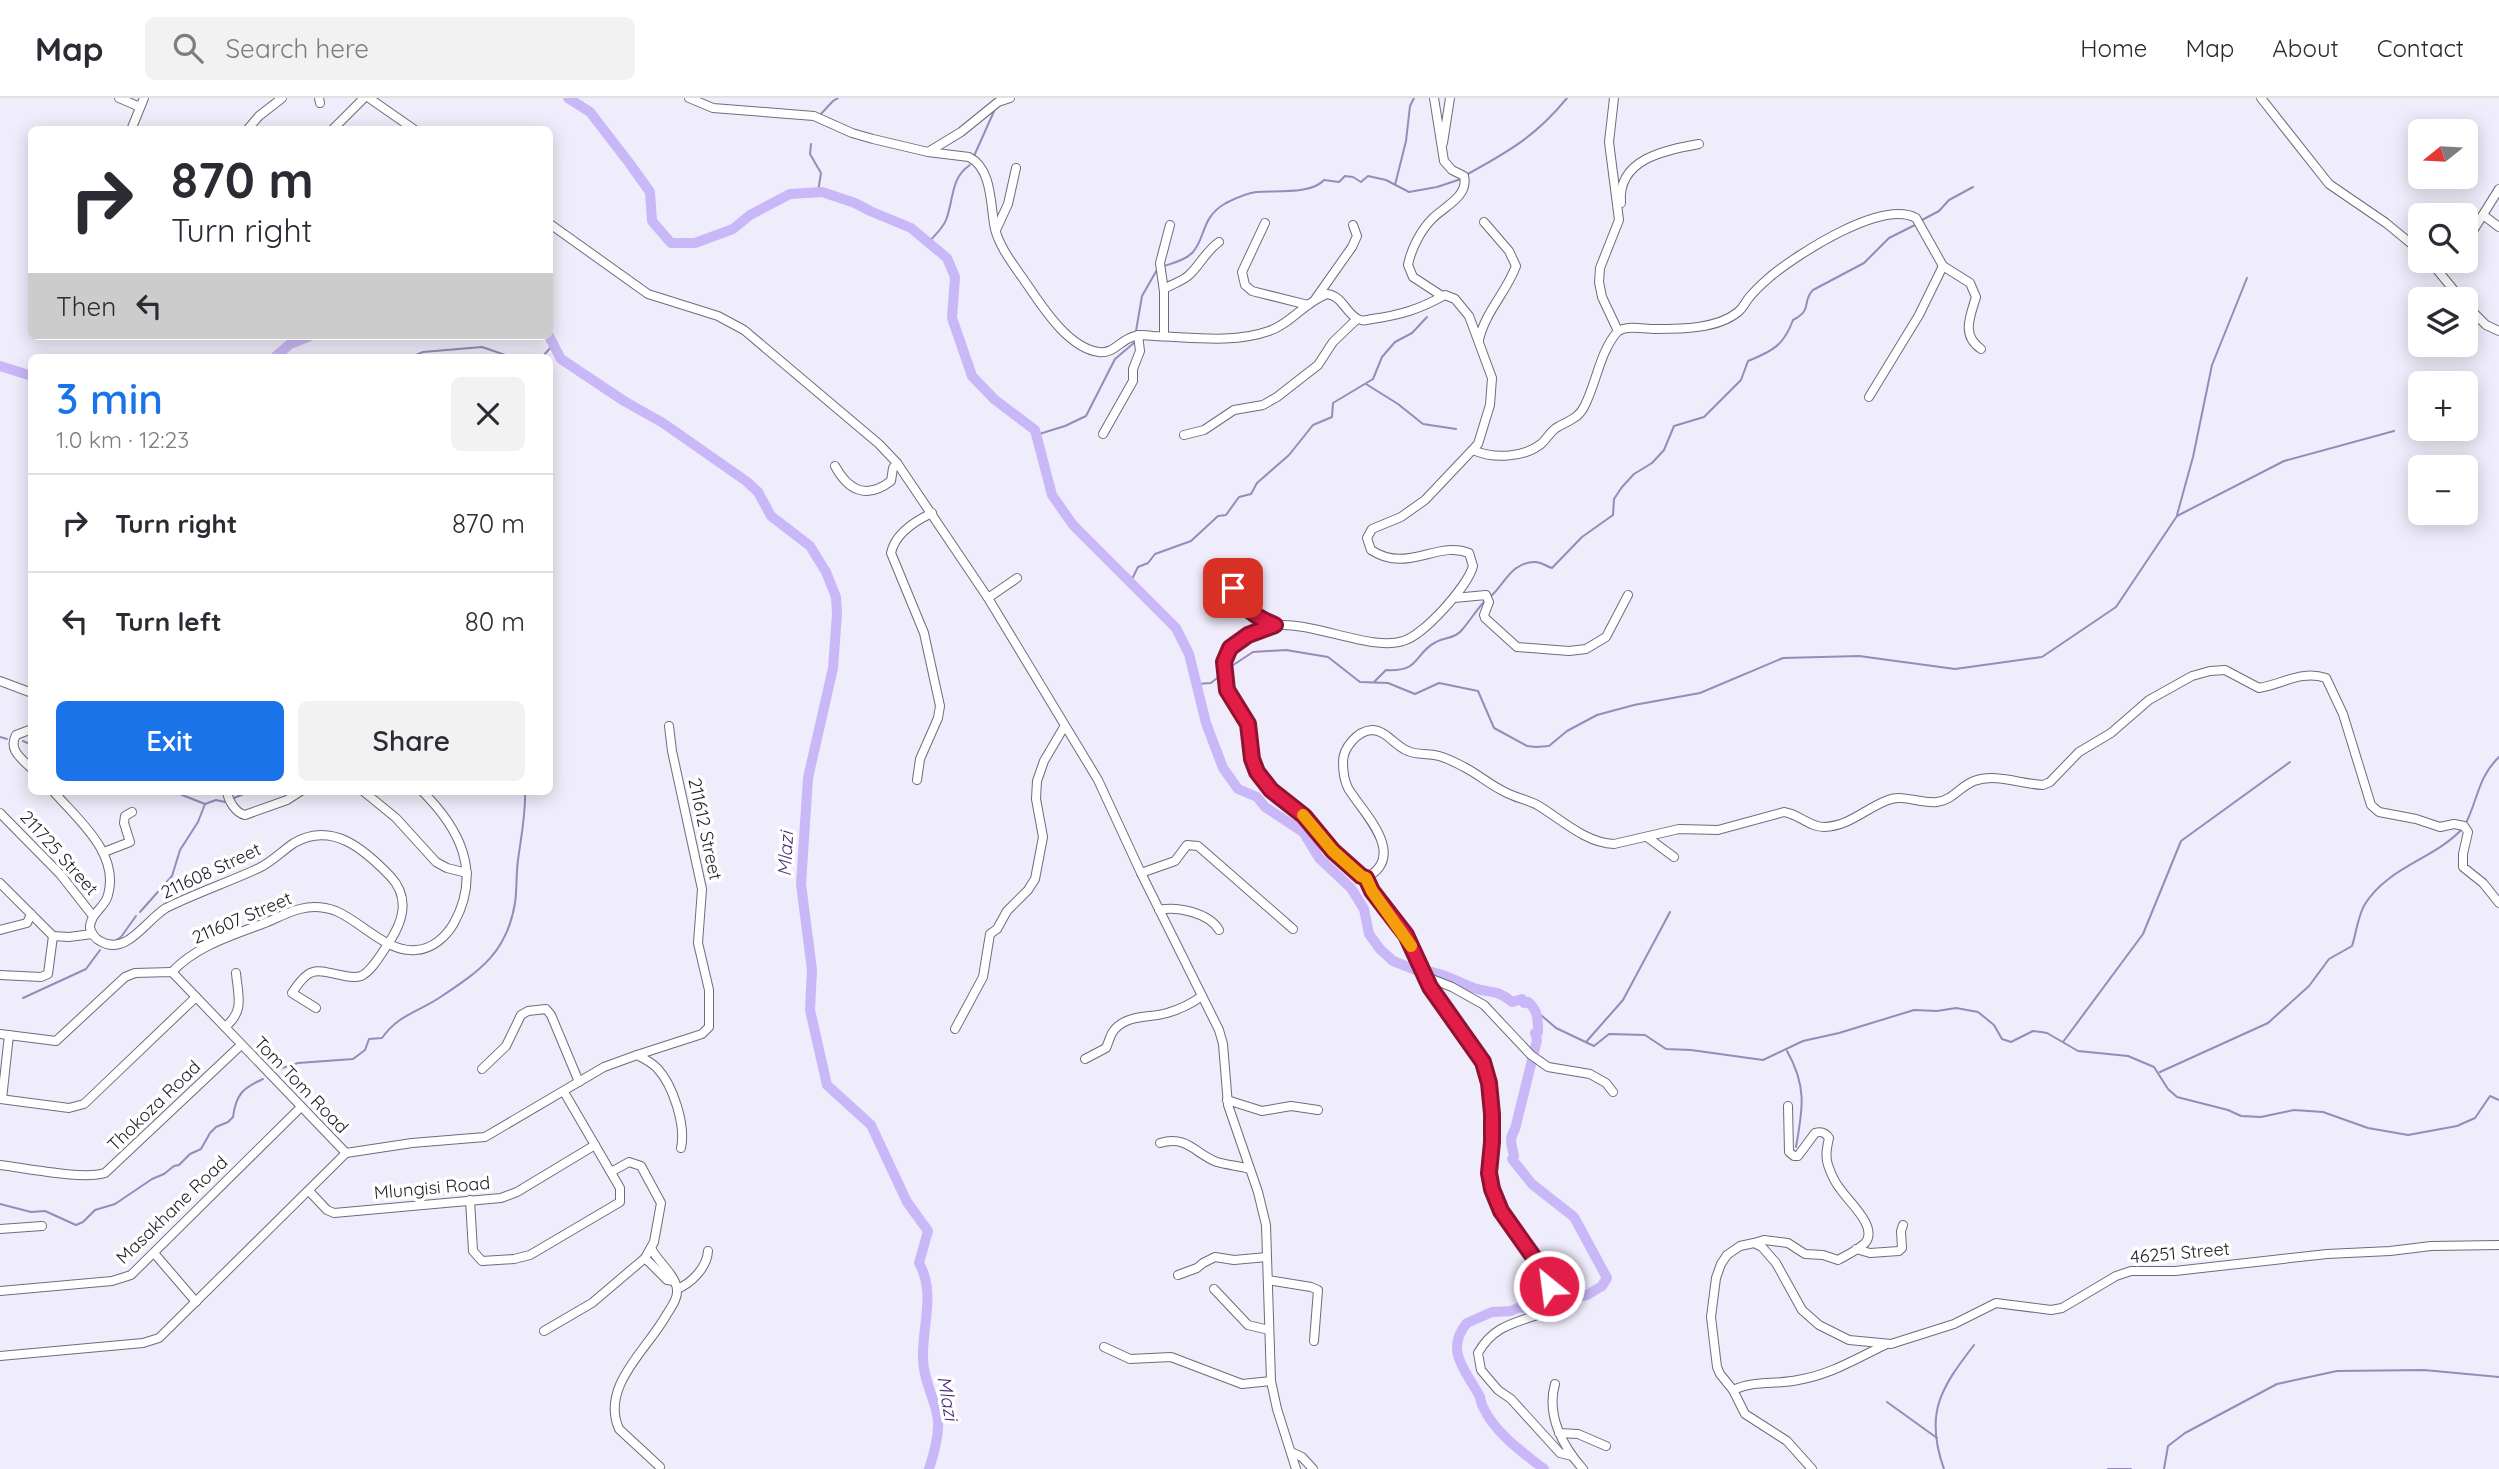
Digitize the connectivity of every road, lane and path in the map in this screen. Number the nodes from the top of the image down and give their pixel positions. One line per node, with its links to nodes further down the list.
1 (119, 98): 12 (street)
2 (144, 98): 12 (street)
3 (282, 98): 15 (street)
4 (367, 98): 16 (street); 17 (street)
5 (689, 98): 13 (street)
6 (743, 98): 13 (street)
7 (1010, 98): 19 (street)
8 (1434, 98): 20 (street)
9 (1450, 98): 20 (street)
10 (1614, 98): 24 (street)
11 (2261, 98): 33 (street)
12 (140, 107): 14 (street)
13 (746, 109): 19 (street)
14 (133, 126)
15 (250, 126)
16 (336, 126)
17 (409, 126)
18 (1699, 144): 24 (street)
19 (928, 152): 32 (street)
20 (1442, 157): 39 (street)
21 (1016, 168): 32 (street)
22 (2499, 189): 23 (street)
23 (2483, 215): 27 (street); 31 (street)
24 (1619, 220): 43 (street)
25 (1484, 222): 47 (street)
26 (1265, 223): 40 (street)
27 (2478, 223)
28 (1170, 225): 38 (street)
29 (1353, 225): 40 (street)
30 (553, 226): 53 (street)
31 (2499, 227)
32 (996, 230): 45 (street)
33 (2408, 241)
34 (1219, 242): 38 (street)
35 (1943, 265): 43 (street); 48 (street); 49 (street)
36 (2440, 273): 37 (street)
37 (2451, 287)
38 (1164, 292): 46 (street)
39 (1442, 296): 42 (street); 47 (street)
40 (1311, 303): 42 (street); 46 (street)
41 (2478, 316): 44 (street)
42 (1357, 318): 51 (street)
43 (1618, 331): 52 (street)
44 (2499, 331)
45 (1138, 335): 46 (street); 50 (street)
46 (1164, 337)
47 (1479, 343): 52 (street)
48 (1981, 349)
49 (1869, 397)
50 (1103, 434)
51 (1184, 435)
52 (1473, 450): 60 (street)
53 (897, 463): 54 (street); 55 (street)
54 (835, 466)
55 (932, 513): 59 (street); 68 (street)
56 (1017, 578): 59 (street)
57 (1233, 588): 61 (street)
58 (1628, 595): 60 (street)
59 (988, 598): 65 (street)
60 (1454, 598): 61 (street)
61 (1275, 625): 81 (street)
62 (0, 681): 63 (street)
63 (28, 692)
64 (669, 726): 104 (street, 211612 Street)
65 (1064, 727): 80 (street); 101 (street)
66 (28, 730): 67 (street)
67 (28, 765)
68 (917, 780)
69 (56, 795): 77 (street)
70 (228, 795): 71 (street)
71 (295, 795)
72 (368, 795): 79 (street)
73 (427, 795): 79 (street, 211607 Street)
74 (132, 812): 77 (street)
75 (0, 813): 86 (street, 211725 Street)
76 (1647, 837): 78 (street); 81 (street); 83 (street)
77 (104, 852): 86 (street)
78 (1674, 857)
79 (467, 873): 92 (street, 211607 Street)
80 (1141, 873): 84 (street); 87 (street)
81 (1366, 878): 96 (street)
82 (0, 883): 85 (street)
83 (2499, 903)
84 (1159, 910): 89 (street); 97 (street)
85 (31, 914): 88 (street); 91 (street)
86 (93, 916): 90 (street)
87 (1293, 929)
88 (0, 930)
89 (1219, 930)
90 (92, 934): 91 (street); 92 (street, 211608 Street)
91 (53, 936): 95 (street)
92 (388, 943): 93 (street, 211607 Street); 99 (street)
93 (172, 972): 98 (street, Tom Tom Road); 102 (street)
94 (236, 973): 100 (street)
95 (0, 975)
96 (1424, 976): 109 (street); 153 (street)
97 (1202, 996): 105 (street); 111 (street)
98 (196, 997): 100 (street, Tom Tom Road); 110 (street)
99 (316, 1008)
100 (225, 1027): 103 (street, Tom Tom Road)
101 (955, 1029)
102 (4, 1035): 110 (street)
103 (240, 1045): 113 (street, Tom Tom Road); 119 (street, Thokoza Road)
104 (637, 1055): 107 (street); 117 (street)
105 (1085, 1059)
106 (482, 1069): 107 (street)
107 (579, 1082): 108 (street)
108 (564, 1092): 116 (street); 118 (street)
109 (1614, 1092)
110 (1, 1099)
111 (1227, 1100): 114 (street); 120 (street)
112 (1788, 1106): 130 (street)
113 (301, 1107): 118 (street, Tom Tom Road); 132 (street, Masakhane Road)
114 (1318, 1110)
115 (1160, 1143): 120 (street)
116 (595, 1145): 121 (street); 123 (street, Mlungisi Road)
117 (681, 1148)
118 (346, 1153): 122 (street, Tom Tom Road)
119 (0, 1165)
120 (1250, 1169): 133 (street)
121 (611, 1172): 123 (street); 129 (street)
122 (309, 1191): 123 (street, Mlungisi Road); 140 (street, Tom Tom Road)
123 (470, 1200)
124 (1903, 1225): 130 (street)
125 (42, 1226): 126 (street)
126 (0, 1229)
127 (1754, 1243): 130 (street); 144 (street, 46251 Street); 149 (street)
128 (2499, 1245): 144 (street, 46251 Street)
129 (651, 1248): 134 (street); 137 (street)
130 (1856, 1249)
131 (708, 1251): 137 (street)
132 (155, 1253): 139 (street, Masakhane Road); 140 (street)
133 (1267, 1257): 135 (street); 136 (street)
134 (645, 1258): 137 (street); 141 (street)
135 (1178, 1275)
136 (1268, 1280): 142 (street); 143 (street)
137 (676, 1285): 154 (street)
138 (1214, 1289): 142 (street)
139 (0, 1292)
140 (196, 1302): 146 (street, Tom Tom Road)
141 (544, 1331)
142 (1269, 1331): 147 (street)
143 (1314, 1341)
144 (1888, 1343): 149 (street)
145 (1104, 1347): 147 (street)
146 (0, 1356)
147 (1270, 1381): 152 (street)
148 (1555, 1384): 150 (street)
149 (1732, 1390): 158 (street)
150 (1559, 1433): 151 (street); 153 (street)
151 (1606, 1446)
152 (1291, 1452): 155 (street); 156 (street)
153 (1572, 1456): 157 (street)
154 (660, 1467)
155 (1296, 1469)
156 (1312, 1469)
157 (1583, 1469)
158 (1812, 1469)

